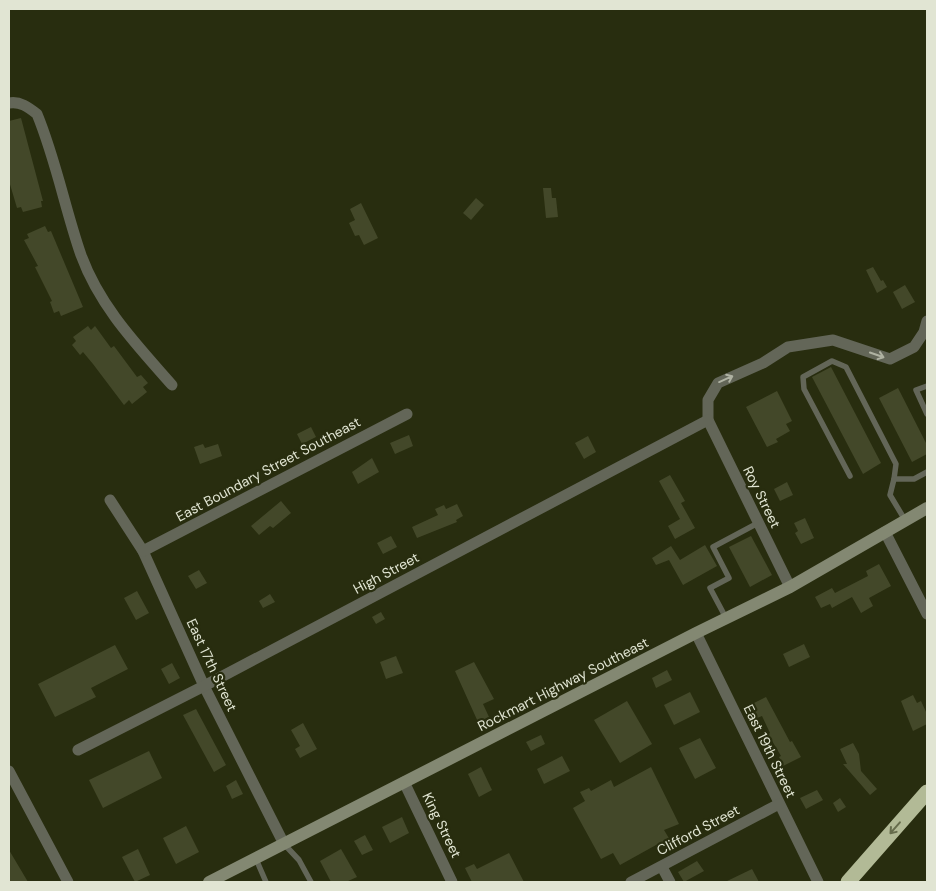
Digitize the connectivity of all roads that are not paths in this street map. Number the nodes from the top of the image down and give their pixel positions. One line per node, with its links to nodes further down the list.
1 (9, 103): 3 (street)
2 (925, 327): 7 (street, one-way to 2)
3 (172, 385)
4 (927, 386): 6 (lane)
5 (407, 414): 16 (street, East Boundary Street Southeast)
6 (927, 414)
7 (708, 420): 14 (street, Roy Street); 21 (street, High Street)
8 (927, 472): 10 (lane)
9 (850, 476): 10 (lane)
10 (894, 479): 13 (lane)
11 (110, 500): 16 (street, East 17th Street)
12 (927, 508): 13 (main road, Rockmart Highway Southeast)
13 (906, 520): 15 (main road, Rockmart Highway Southeast)
14 (758, 523): 17 (street, Roy Street); 19 (lane)
15 (885, 532): 17 (main road, Rockmart Highway Southeast); 18 (street)
16 (143, 551): 21 (street, East 17th Street)
17 (790, 587): 19 (main road, Rockmart Highway Southeast)
18 (927, 614)
19 (726, 618): 20 (main road, Rockmart Highway Southeast)
20 (696, 633): 24 (main road, Rockmart Highway Southeast); 26 (street, East 19th Street)
21 (204, 686): 22 (street, High Street); 27 (street, East 17th Street)
22 (78, 750)
23 (9, 771): 31 (street)
24 (404, 782): 27 (main road, Rockmart Highway Southeast); 34 (street, King Street)
25 (927, 792): 38 (highway, one-way to 38)
26 (779, 804): 29 (street, Clifford Street); 37 (street, East 19th Street)
27 (284, 844): 28 (main road, Rockmart Highway Southeast); 33 (lane)
28 (256, 858): 30 (main road, Rockmart Highway Southeast); 32 (lane)
29 (662, 867): 35 (street, Clifford Street); 36 (street)
30 (213, 881)
31 (68, 882)
32 (266, 882)
33 (311, 882)
34 (452, 882)
35 (631, 882)
36 (670, 882)
37 (818, 882)
38 (848, 882)

